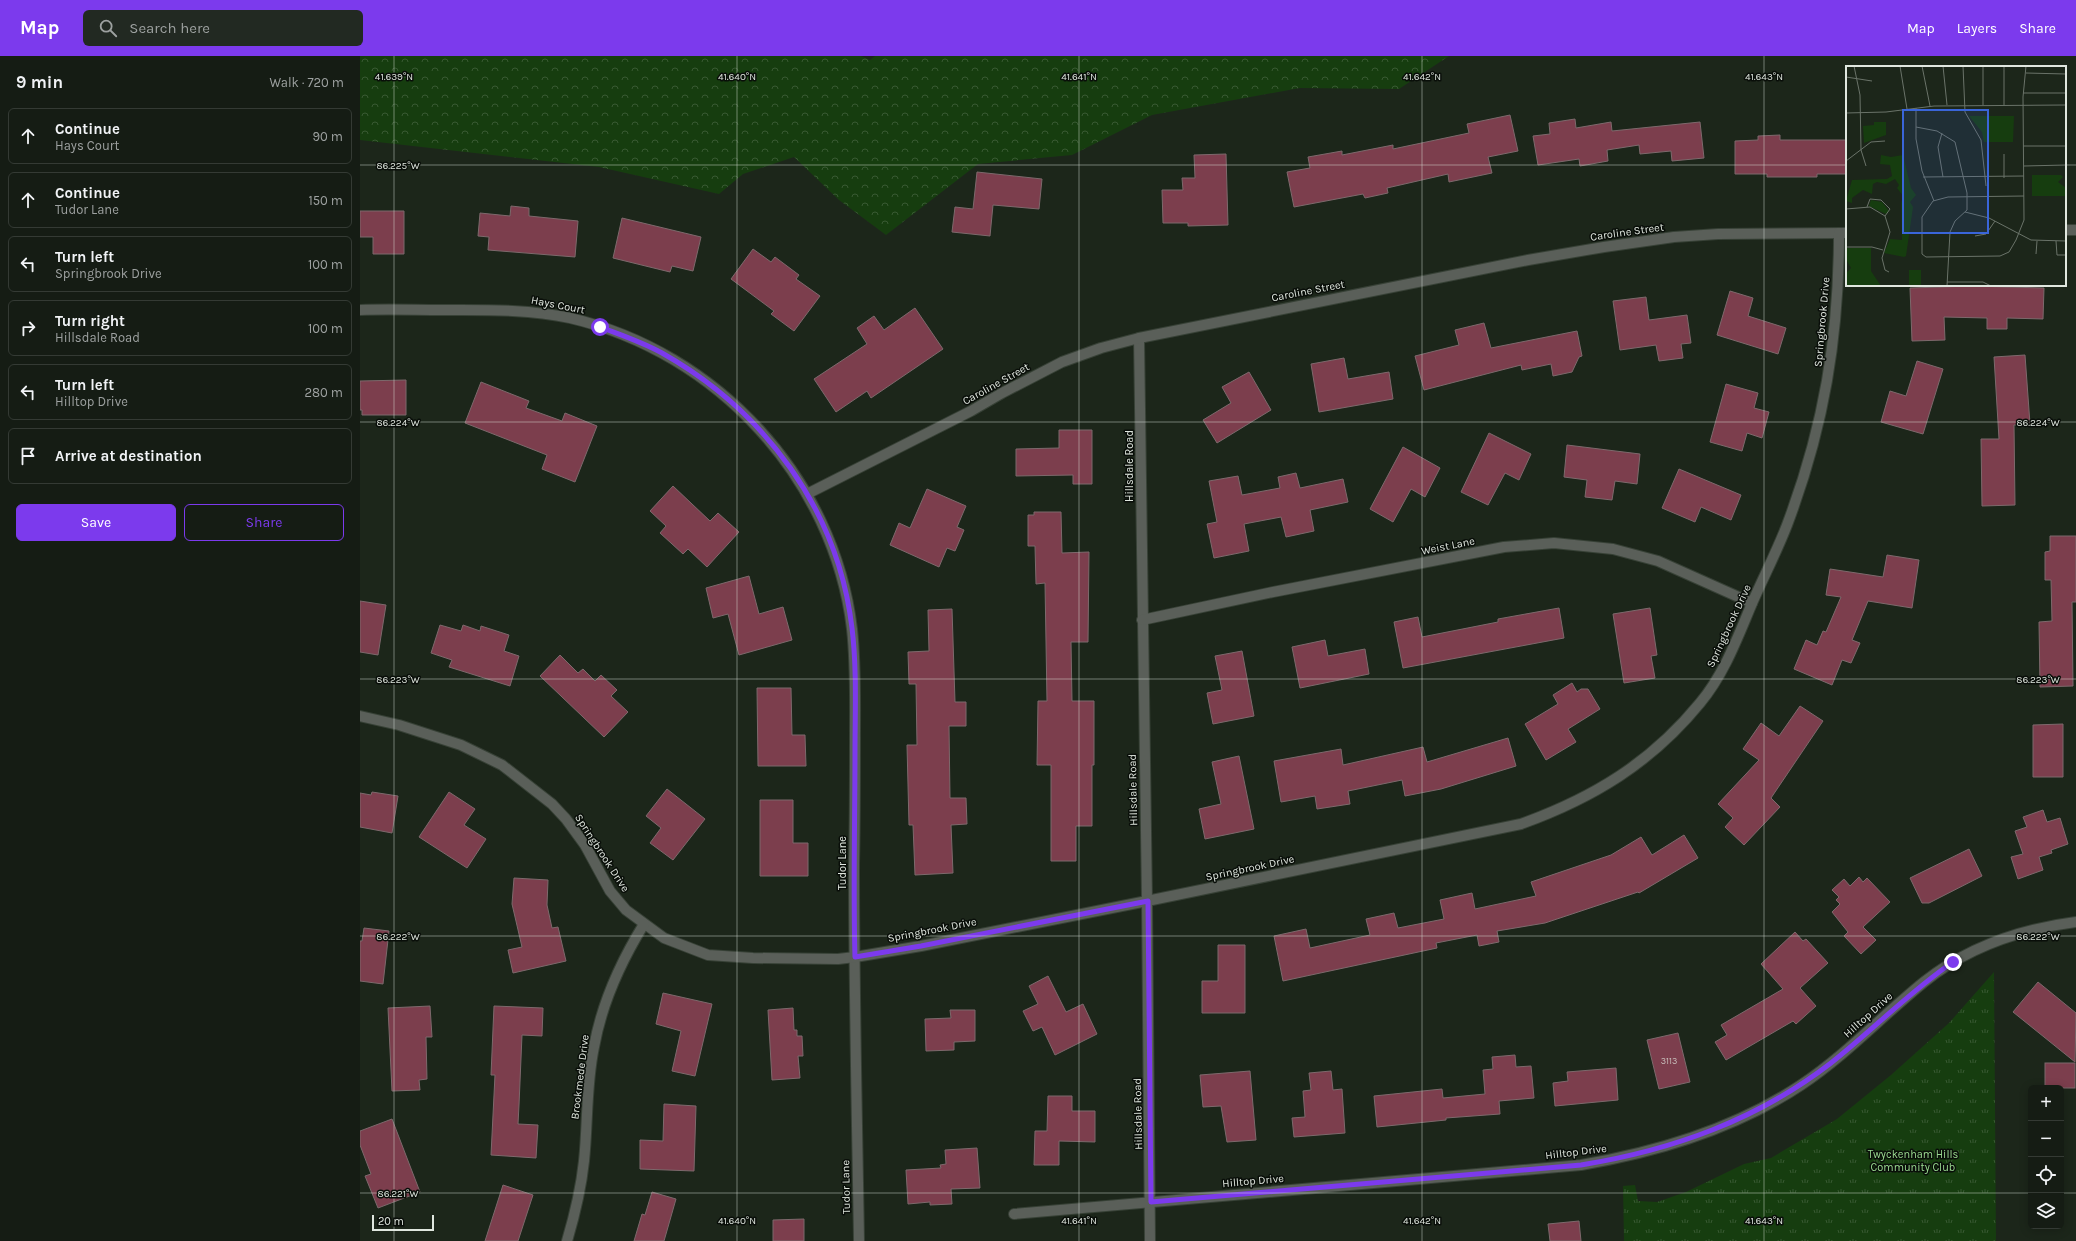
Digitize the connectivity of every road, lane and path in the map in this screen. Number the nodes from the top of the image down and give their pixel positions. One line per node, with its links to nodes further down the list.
1 (1843, 232): 3 (street, Caroline Street); 5 (street, Springbrook Drive)
2 (360, 310): 4 (street, Hays Court)
3 (1139, 338): 4 (street, Caroline Street); 6 (street, Hillsdale Road)
4 (807, 494): 11 (street, Tudor Lane)
5 (1752, 603): 6 (street, Weist Lane); 8 (street, Springbrook Drive)
6 (1142, 620): 8 (street, Hillsdale Road)
7 (360, 716): 10 (street, Springbrook Drive)
8 (1148, 901): 11 (street, Springbrook Drive); 12 (street, Hillsdale Road)
9 (2076, 922): 12 (street, Hilltop Drive)
10 (644, 924): 11 (street, Springbrook Drive); 14 (street, Brookmede Drive)
11 (855, 957): 15 (street, Tudor Lane)
12 (1151, 1202): 13 (street, Hilltop Drive); 16 (street, Hillsdale Road)
13 (1014, 1214)
14 (567, 1241)
15 (859, 1241)
16 (1150, 1241)

